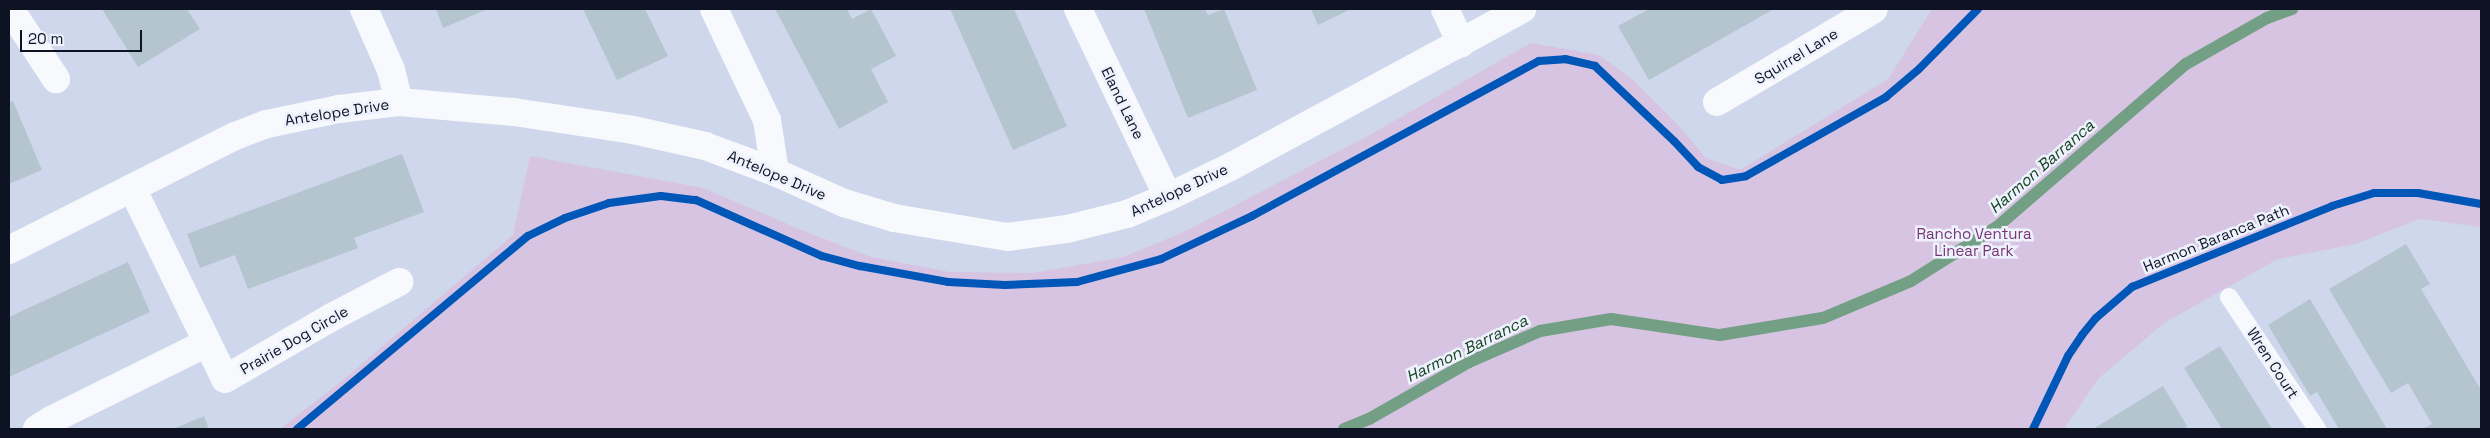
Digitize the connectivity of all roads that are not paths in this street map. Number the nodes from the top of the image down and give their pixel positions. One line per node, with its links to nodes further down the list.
1 (10, 9): 9 (street)
2 (364, 9): 11 (street)
3 (714, 9): 13 (street)
4 (1078, 9): 15 (street, Eland Lane)
5 (1445, 9): 8 (street)
6 (1522, 9): 8 (street, Antelope Drive)
7 (1874, 9): 12 (street, Squirrel Lane)
8 (1461, 43): 15 (street, Antelope Drive)
9 (19, 46): 10 (street)
10 (56, 80)
11 (399, 102): 13 (street, Antelope Drive); 14 (street, Antelope Drive)
12 (1717, 102)
13 (775, 172): 15 (street, Antelope Drive)
14 (132, 188): 16 (street, Antelope Drive); 19 (street, Prairie Dog Circle)
15 (1168, 197)
16 (9, 250)
17 (399, 282): 19 (street, Prairie Dog Circle)
18 (2229, 297): 21 (lane, Wren Court)
19 (207, 343): 20 (street)
20 (37, 429)
21 (2316, 429)

